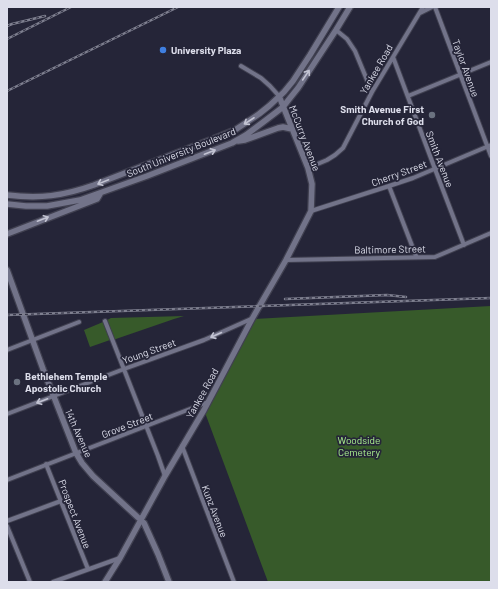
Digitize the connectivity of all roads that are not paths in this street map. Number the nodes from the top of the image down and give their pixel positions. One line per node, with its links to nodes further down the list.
1 (339, 7): 13 (street, South University Boulevard)
2 (350, 7): 7 (street, South University Boulevard)
3 (423, 7): 6 (street, Yankee Road)
4 (432, 7): 6 (street)
5 (435, 7): 11 (street, Taylor Avenue)
6 (419, 13): 8 (street, Yankee Road)
7 (336, 30): 12 (street); 15 (street, South University Boulevard, one-way to 7)
8 (393, 57): 12 (street, Yankee Road); 14 (street, Smith Avenue)
9 (491, 62): 11 (street)
10 (241, 66): 13 (street)
11 (460, 75): 14 (street); 18 (street, Taylor Avenue)
12 (372, 92): 20 (street, Yankee Road)
13 (279, 96): 15 (street, McCurry Avenue); 24 (street, South University Boulevard, one-way to 24)
14 (408, 96): 21 (street, Smith Avenue)
15 (283, 106): 16 (street, McCurry Avenue); 17 (street, South University Boulevard)
16 (292, 130): 17 (street); 20 (street, McCurry Avenue)
17 (232, 143): 23 (street, South University Boulevard, one-way to 17)
18 (489, 146): 19 (street, Taylor Avenue); 21 (street, Cherry Street)
19 (491, 156)
20 (308, 168): 26 (street, McCurry Avenue)
21 (434, 169): 22 (street, Cherry Street); 29 (street, Smith Avenue)
22 (389, 186): 26 (street, Cherry Street); 30 (street)
23 (100, 194): 25 (street, South University Boulevard); 27 (street, one-way to 23)
24 (7, 195)
25 (7, 204)
26 (311, 211): 31 (street, Yankee Road)
27 (7, 234)
28 (491, 234): 29 (street, Baltimore Street)
29 (464, 245): 30 (street, Baltimore Street)
30 (416, 256): 31 (street, Baltimore Street)
31 (286, 260): 33 (street, Yankee Road)
32 (7, 270): 36 (street, 14th Avenue)
33 (252, 319): 38 (street, Young Street, one-way to 38); 40 (street, Yankee Road)
34 (105, 321): 38 (street)
35 (79, 322): 36 (street)
36 (33, 340): 37 (street); 39 (street, 14th Avenue)
37 (7, 350)
38 (124, 369): 39 (street, Young Street); 42 (street)
39 (54, 397): 41 (street, Young Street, one-way to 41); 44 (street, 14th Avenue)
40 (208, 402): 42 (street, Grove Street); 43 (street, Yankee Road)
41 (7, 414)
42 (146, 426): 44 (street, Grove Street); 46 (street)
43 (182, 446): 46 (street, Yankee Road); 58 (street, Kunz Avenue)
44 (76, 453): 45 (street, Grove Street); 49 (street, 14th Avenue)
45 (46, 464): 47 (street, Grove Street); 48 (street, Prospect Avenue)
46 (165, 476): 49 (street, Yankee Road)
47 (7, 480)
48 (61, 501): 50 (street); 53 (street, Prospect Avenue)
49 (141, 519): 52 (street, Yankee Road); 57 (street, 14th Avenue)
50 (7, 522)
51 (7, 526): 54 (street)
52 (120, 558): 53 (street); 56 (street, Yankee Road)
53 (88, 569): 55 (street)
54 (30, 582)
55 (53, 582)
56 (105, 582)
57 (169, 582)
58 (234, 582)

